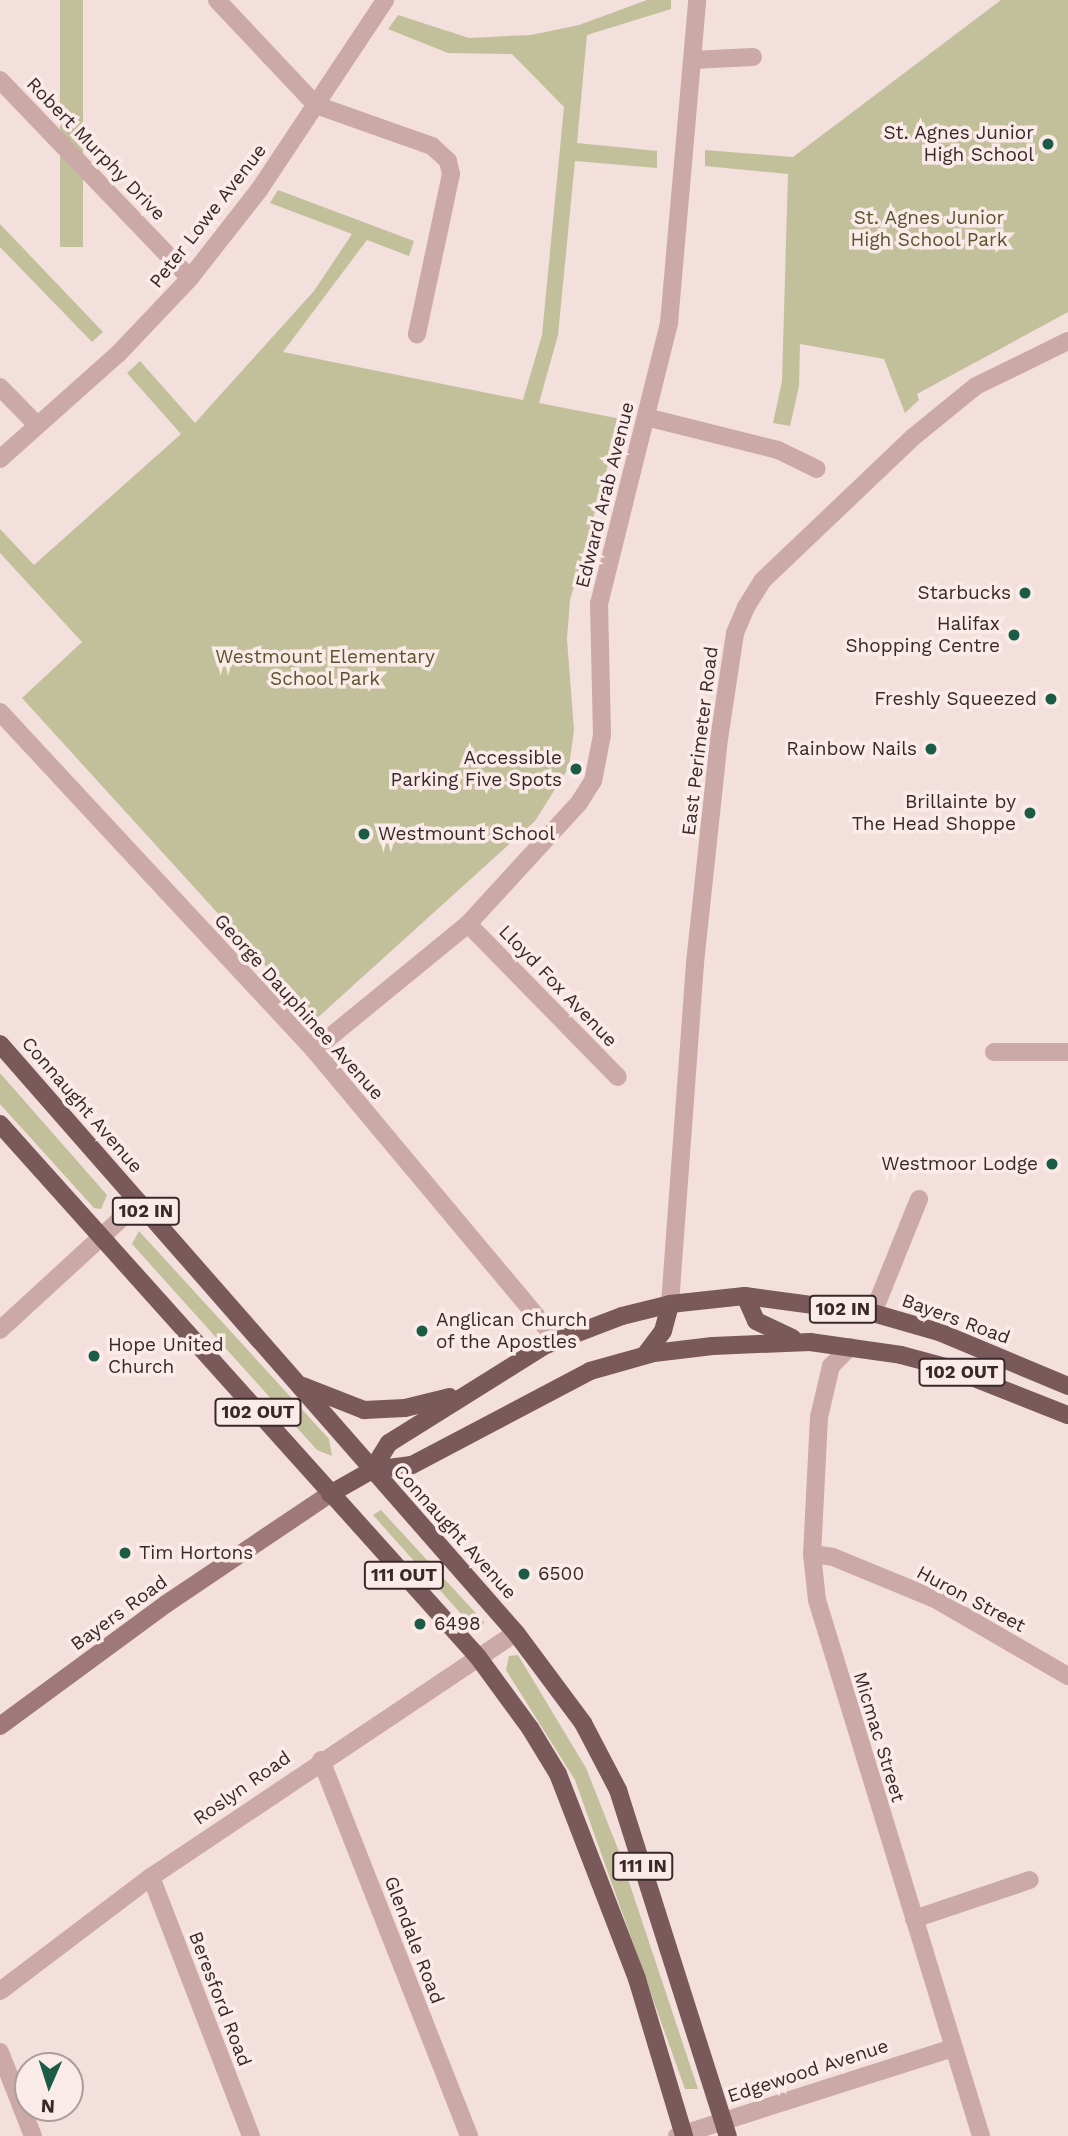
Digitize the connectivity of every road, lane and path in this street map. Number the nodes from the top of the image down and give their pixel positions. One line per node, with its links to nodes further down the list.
1 (217, 0): 7 (street)
2 (385, 0): 7 (street, Peter Lowe Avenue)
3 (697, 0): 5 (street, Edward Arab Avenue)
4 (752, 57): 5 (street)
5 (692, 60): 12 (street, Edward Arab Avenue)
6 (0, 80): 8 (street, Robert Murphy Drive)
7 (316, 105): 8 (street, Peter Lowe Avenue); 9 (street)
8 (190, 278): 13 (street, Peter Lowe Avenue)
9 (417, 334)
10 (1068, 341): 28 (street, East Perimeter Road)
11 (0, 387): 13 (street)
12 (646, 417): 15 (street); 17 (street, Edward Arab Avenue)
13 (36, 423): 14 (street, Peter Lowe Avenue)
14 (0, 459)
15 (817, 469)
16 (0, 712): 19 (street, George Dauphinee Avenue)
17 (468, 924): 19 (street, Edward Arab Avenue); 22 (street, Lloyd Fox Avenue)
18 (0, 1044): 25 (main road, Connaught Avenue / 102 IN)
19 (314, 1050): 31 (street, George Dauphinee Avenue)
20 (994, 1052): 21 (street)
21 (1068, 1052)
22 (618, 1077)
23 (0, 1124): 26 (main road, 102 OUT)
24 (919, 1199): 29 (street)
25 (139, 1202): 26 (street); 35 (main road, Connaught Avenue / 102 IN)
26 (103, 1238): 30 (street); 40 (main road, 102 OUT)
27 (745, 1296): 28 (main road, Bayers Road / 102 IN); 29 (main road, Bayers Road / 102 IN); 32 (main road)
28 (670, 1304): 31 (main road, Bayers Road / 102 IN); 34 (main road)
29 (873, 1313): 36 (main road, Bayers Road / 102 IN)
30 (0, 1330)
31 (556, 1339): 37 (main road, Bayers Road / 102 IN)
32 (810, 1342): 33 (main road, Bayers Road / 102 OUT); 34 (main road, Bayers Road / 102 OUT)
33 (850, 1347): 38 (main road, Bayers Road / 102 OUT); 41 (street, Micmac Street)
34 (645, 1355): 39 (main road, Bayers Road / 102 OUT)
35 (291, 1379): 37 (main road); 39 (main road, Connaught Avenue)
36 (1068, 1386)
37 (474, 1390): 39 (main road, Bayers Road)
38 (1068, 1415)
39 (372, 1470): 40 (main road, Bayers Road / 102 OUT); 42 (main road, Connaught Avenue / 111 IN)
40 (330, 1494): 43 (main road, 111 OUT); 45 (main road, Bayers Road)
41 (811, 1555): 44 (street, Huron Street); 49 (street, Micmac Street)
42 (516, 1633): 43 (street, Roslyn Road); 53 (main road, Connaught Avenue / 111 IN)
43 (478, 1657): 46 (street, Roslyn Road); 54 (main road, 111 OUT)
44 (1068, 1676)
45 (0, 1726)
46 (321, 1760): 47 (street, Roslyn Road); 57 (street, Glendale Road)
47 (151, 1877): 50 (street, Roslyn Road); 56 (street, Beresford Road)
48 (1030, 1880): 49 (street)
49 (914, 1919): 51 (street, Micmac Street)
50 (0, 1991)
51 (953, 2048): 53 (street, Edgewood Avenue); 58 (street, Micmac Street)
52 (0, 2052): 55 (street)
53 (725, 2128): 54 (street, Edgewood Avenue)
54 (681, 2135)
55 (33, 2136)
56 (251, 2136)
57 (469, 2136)
58 (981, 2136)

